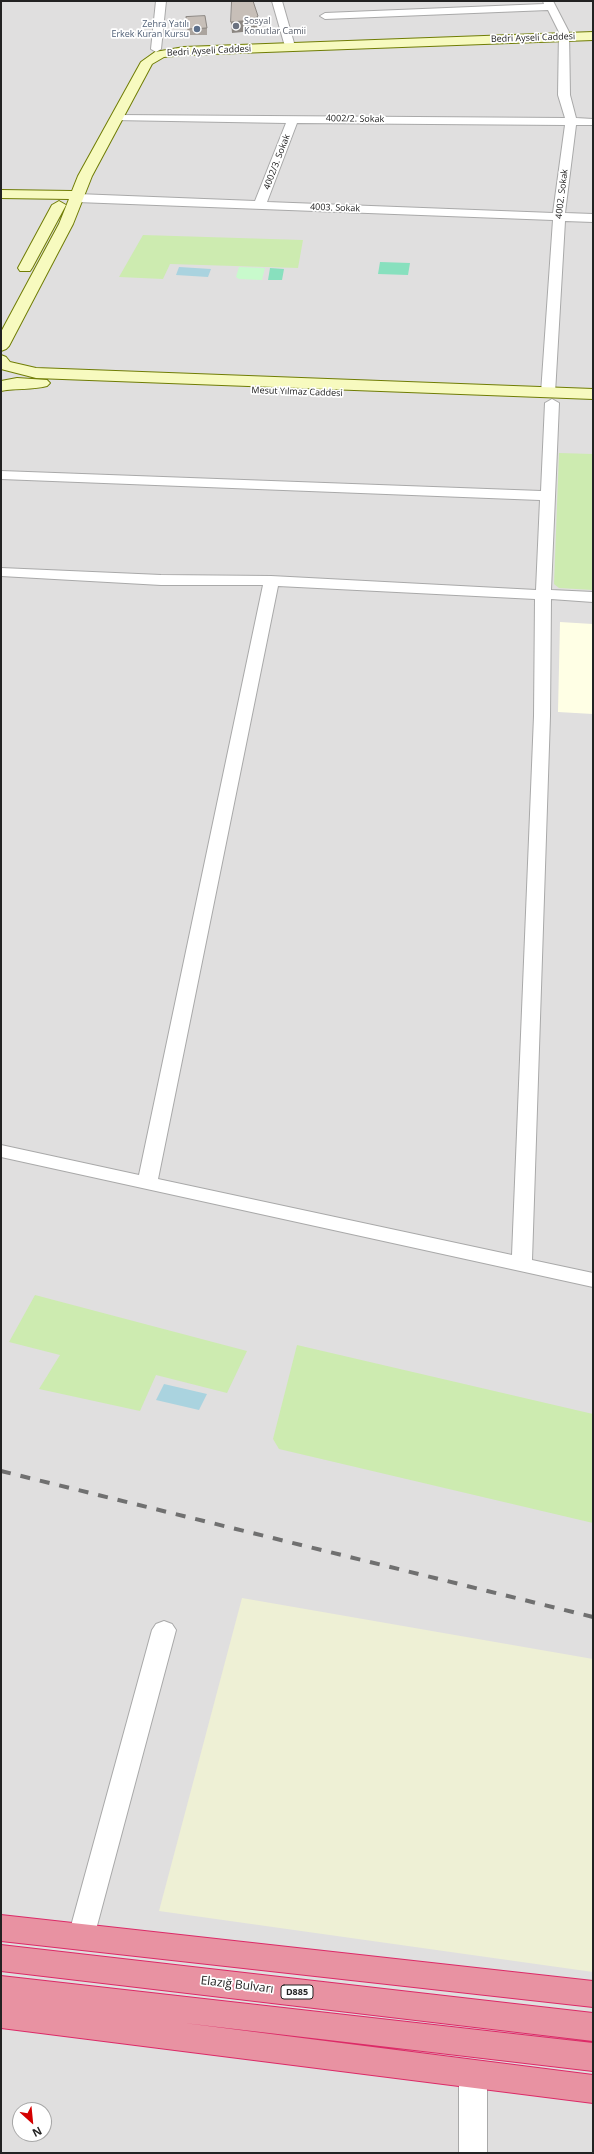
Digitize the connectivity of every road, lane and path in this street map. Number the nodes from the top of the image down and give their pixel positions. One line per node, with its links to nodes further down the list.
1 (161, 1): 11 (street)
2 (277, 1): 10 (street)
3 (550, 4): 4 (street); 8 (street, 4002. Sokak)
4 (480, 6): 5 (street); 6 (street)
5 (325, 16)
6 (486, 22)
7 (593, 31): 8 (main road, Bedri Ayseli Caddesi)
8 (564, 34): 9 (main road, Bedri Ayseli Caddesi); 10 (main road, Bedri Ayseli Caddesi); 12 (main road, Bedri Ayseli Caddesi); 14 (street, 4002. Sokak)
9 (593, 36)
10 (289, 43): 11 (main road, Bedri Ayseli Caddesi)
11 (156, 49): 17 (main road, Bedri Ayseli Caddesi)
12 (117, 118): 13 (street, 4002/2. Sokak); 17 (main road, Bedri Ayseli Caddesi)
13 (294, 118): 14 (street, 4002/2. Sokak); 19 (street, 4002/3. Sokak)
14 (571, 121): 15 (street, 4002/2. Sokak); 20 (street, 4002. Sokak)
15 (593, 122)
16 (1, 194): 17 (main road)
17 (71, 198): 18 (main road); 19 (street, 4003. Sokak); 22 (main road, Bedri Ayseli Caddesi); 23 (main road, Bedri Ayseli Caddesi)
18 (1, 201)
19 (260, 205): 20 (street, 4003. Sokak)
20 (559, 217): 21 (street, 4003. Sokak); 27 (street, 4002. Sokak)
21 (593, 218)
22 (19, 280)
23 (1, 346)
24 (2, 363): 25 (main road); 27 (main road, Mesut Yılmaz Caddesi)
25 (1, 386): 27 (main road, Mesut Yılmaz Caddesi)
26 (593, 394): 27 (main road, Mesut Yılmaz Caddesi)
27 (550, 398): 28 (main road, Mesut Yılmaz Caddesi); 30 (street, 4002. Sokak)
28 (593, 405)
29 (1, 475): 30 (street)
30 (547, 496): 33 (street, 4002. Sokak)
31 (1, 572): 32 (street)
32 (271, 581): 33 (street); 36 (street)
33 (543, 595): 34 (street); 37 (street, 4002. Sokak)
34 (593, 597)
35 (1, 1151): 36 (street)
36 (147, 1183): 37 (street)
37 (522, 1265): 38 (street)
38 (593, 1280)
39 (164, 1630): 41 (street)
40 (1, 1928): 41 (highway)
41 (81, 1937): 44 (highway)
42 (1, 1958): 46 (highway, Elazığ Bulvarı / D885)
43 (1, 1989): 47 (highway)
44 (593, 1994)
45 (1, 2014): 48 (highway)
46 (593, 2027)
47 (593, 2057)
48 (473, 2073): 49 (highway); 50 (street)
49 (593, 2089)
50 (472, 2153)

